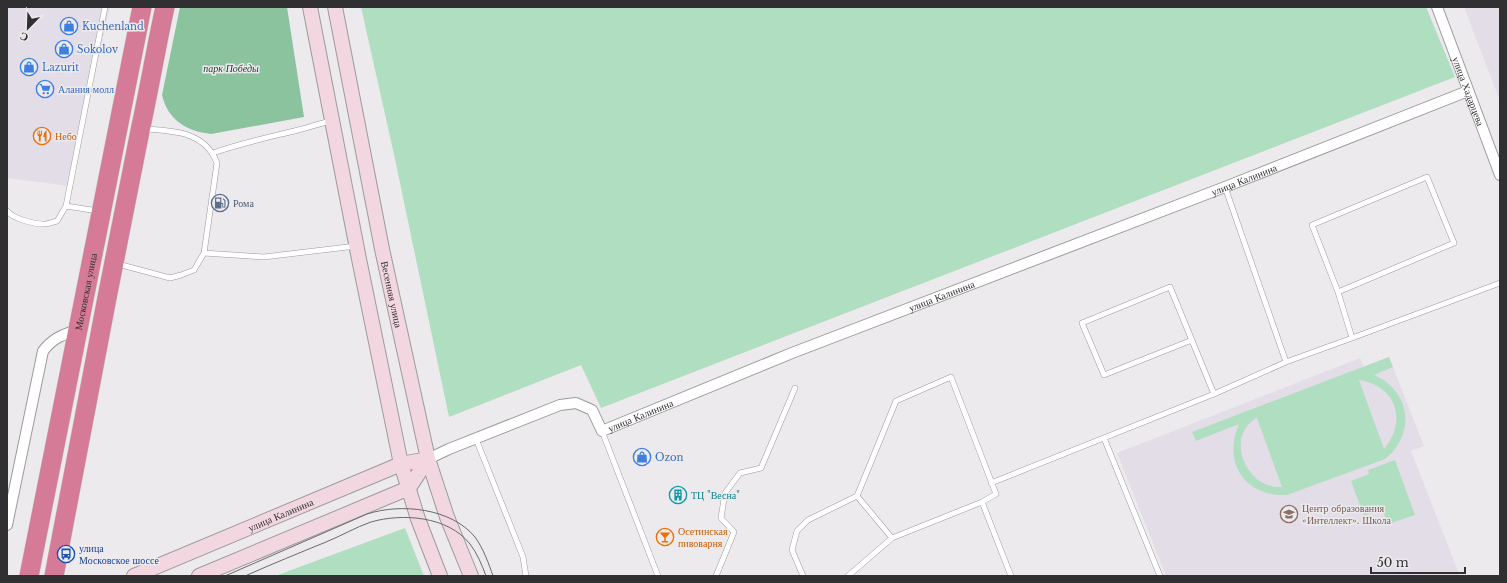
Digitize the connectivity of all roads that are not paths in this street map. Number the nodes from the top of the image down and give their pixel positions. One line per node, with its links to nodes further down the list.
1 (105, 7): 13 (lane)
2 (142, 7): 15 (highway, Московская улица)
3 (165, 7): 9 (highway)
4 (310, 7): 8 (street)
5 (335, 7): 30 (street, Весенняя улица)
6 (1437, 7): 7 (street, улица Хадарцева)
7 (1468, 91): 11 (street, улица Хадарцева); 12 (street, улица Калинина)
8 (332, 121): 10 (lane); 16 (street)
9 (140, 129): 10 (lane); 18 (highway)
10 (213, 153): 17 (lane)
11 (1500, 175)
12 (1225, 187): 24 (lane); 27 (street, улица Калинина)
13 (66, 206): 14 (lane); 15 (lane)
14 (7, 211)
15 (101, 212): 21 (highway, Московская улица)
16 (356, 246): 17 (lane); 31 (street)
17 (204, 253): 18 (lane)
18 (113, 263): 39 (highway)
19 (1500, 283): 22 (lane)
20 (1338, 292): 20 (lane); 22 (lane)
21 (77, 330): 36 (street); 38 (highway, Московская улица)
22 (1352, 338): 24 (lane)
23 (1192, 340): 23 (lane); 26 (lane)
24 (1286, 362): 26 (lane)
25 (795, 388): 46 (lane)
26 (1214, 394): 28 (lane)
27 (602, 431): 29 (street, улица Калинина); 45 (lane)
28 (1104, 438): 32 (lane); 50 (lane)
29 (476, 439): 30 (street, улица Калинина); 44 (lane)
30 (428, 459): 31 (street, улица Калинина); 33 (street); 43 (street, Весенняя улица)
31 (401, 464): 33 (street); 40 (street, улица Калинина)
32 (991, 483): 34 (lane); 35 (lane)
33 (409, 488): 41 (street); 42 (street)
34 (857, 496): 37 (lane); 47 (lane)
35 (982, 502): 37 (lane); 49 (lane)
36 (7, 525)
37 (892, 538): 48 (lane)
38 (29, 576)
39 (54, 576)
40 (134, 576)
41 (199, 576)
42 (440, 576)
43 (471, 576)
44 (526, 576)
45 (658, 576)
46 (716, 576)
47 (803, 576)
48 (848, 576)
49 (1011, 576)
50 (1160, 576)

